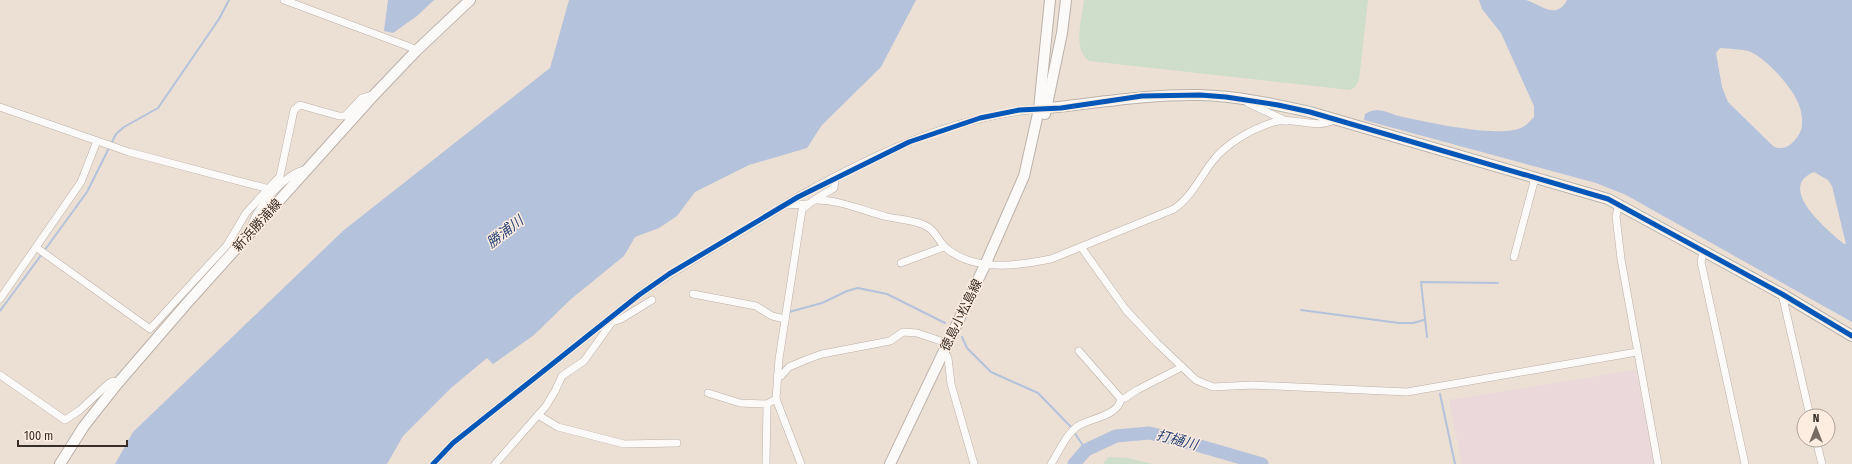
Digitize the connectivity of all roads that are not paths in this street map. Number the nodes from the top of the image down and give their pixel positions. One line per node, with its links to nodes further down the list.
1 (284, 0): 5 (street)
2 (470, 0): 5 (main road, 新浜勝浦線)
3 (1050, 0): 9 (main road, 徳島小松島線)
4 (1066, 0): 9 (main road, 徳島小松島線)
5 (416, 51): 6 (main road, 新浜勝浦線)
6 (375, 94): 13 (main road, 新浜勝浦線); 16 (street)
7 (1245, 100): 9 (main road); 10 (main road); 11 (street)
8 (0, 107): 12 (street)
9 (1043, 109): 14 (street); 28 (main road, 徳島小松島線)
10 (1334, 120): 11 (street); 15 (main road)
11 (1286, 121): 23 (street)
12 (97, 141): 16 (street); 24 (street)
13 (307, 170): 16 (street); 21 (main road, 新浜勝浦線)
14 (835, 178): 17 (street); 20 (street)
15 (1535, 178): 19 (main road); 26 (street)
16 (272, 190): 21 (street); 24 (street)
17 (816, 200): 18 (street); 22 (street)
18 (807, 204): 20 (street); 33 (street)
19 (1619, 204): 25 (main road); 38 (street)
20 (787, 205): 34 (street)
21 (250, 234): 42 (main road, 新浜勝浦線)
22 (944, 247): 27 (street); 28 (street)
23 (1081, 247): 28 (street); 39 (street)
24 (36, 248): 31 (street)
25 (1703, 252): 30 (main road); 60 (street)
26 (1514, 257)
27 (901, 263)
28 (985, 265): 36 (main road, 徳島小松島線)
29 (693, 294): 33 (street)
30 (1782, 294): 35 (main road); 47 (street)
31 (0, 299)
32 (652, 300): 34 (street)
33 (785, 319): 41 (street)
34 (611, 320): 48 (street); 52 (street)
35 (1852, 336)
36 (946, 347): 41 (street); 56 (main road, 徳島小松島線); 57 (street)
37 (1079, 351): 44 (street)
38 (1637, 352): 39 (street); 59 (street)
39 (1182, 367): 44 (street)
40 (0, 375): 42 (street)
41 (777, 376): 45 (street)
42 (118, 383): 51 (main road, 新浜勝浦線)
43 (708, 393): 46 (street)
44 (1121, 398): 58 (street)
45 (776, 399): 46 (street); 55 (street)
46 (766, 404): 54 (street)
47 (1808, 408)
48 (538, 415): 49 (street); 53 (street)
49 (677, 442)
50 (1818, 448): 61 (street)
51 (60, 464)
52 (433, 464)
53 (495, 464)
54 (766, 464)
55 (801, 464)
56 (890, 464)
57 (974, 464)
58 (1051, 464)
59 (1658, 464)
60 (1745, 464)
61 (1822, 464)

